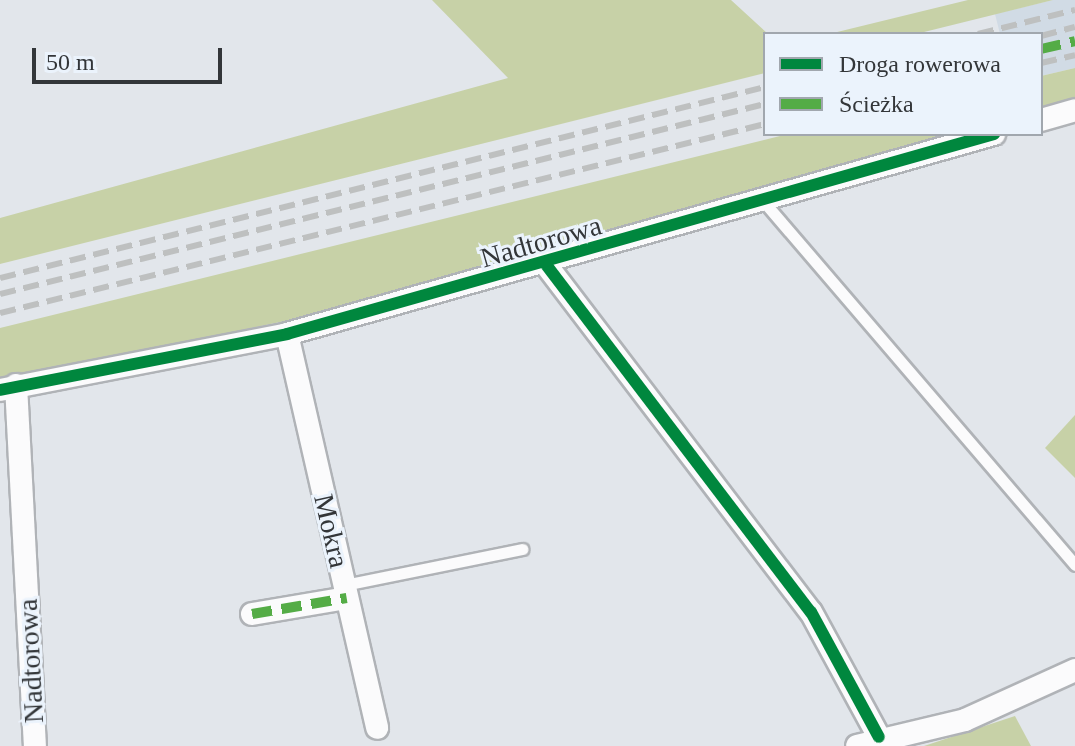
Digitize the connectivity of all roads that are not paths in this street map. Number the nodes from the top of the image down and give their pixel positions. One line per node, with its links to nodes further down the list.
1 (1075, 110): 2 (street)
2 (1043, 119)
3 (987, 136): 4 (street, Nadtorowa)
4 (764, 202): 5 (street, Nadtorowa); 9 (lane)
5 (547, 266): 6 (street, Nadtorowa); 14 (street)
6 (287, 334): 7 (street, Nadtorowa); 10 (street, Mokra)
7 (8, 388): 15 (street, Nadtorowa)
8 (522, 549): 10 (lane)
9 (1075, 565)
10 (345, 592): 11 (street); 13 (street, Mokra)
11 (252, 614)
12 (1075, 670): 14 (street)
13 (377, 728)
14 (879, 737): 16 (street)
15 (35, 746)
16 (857, 746)

